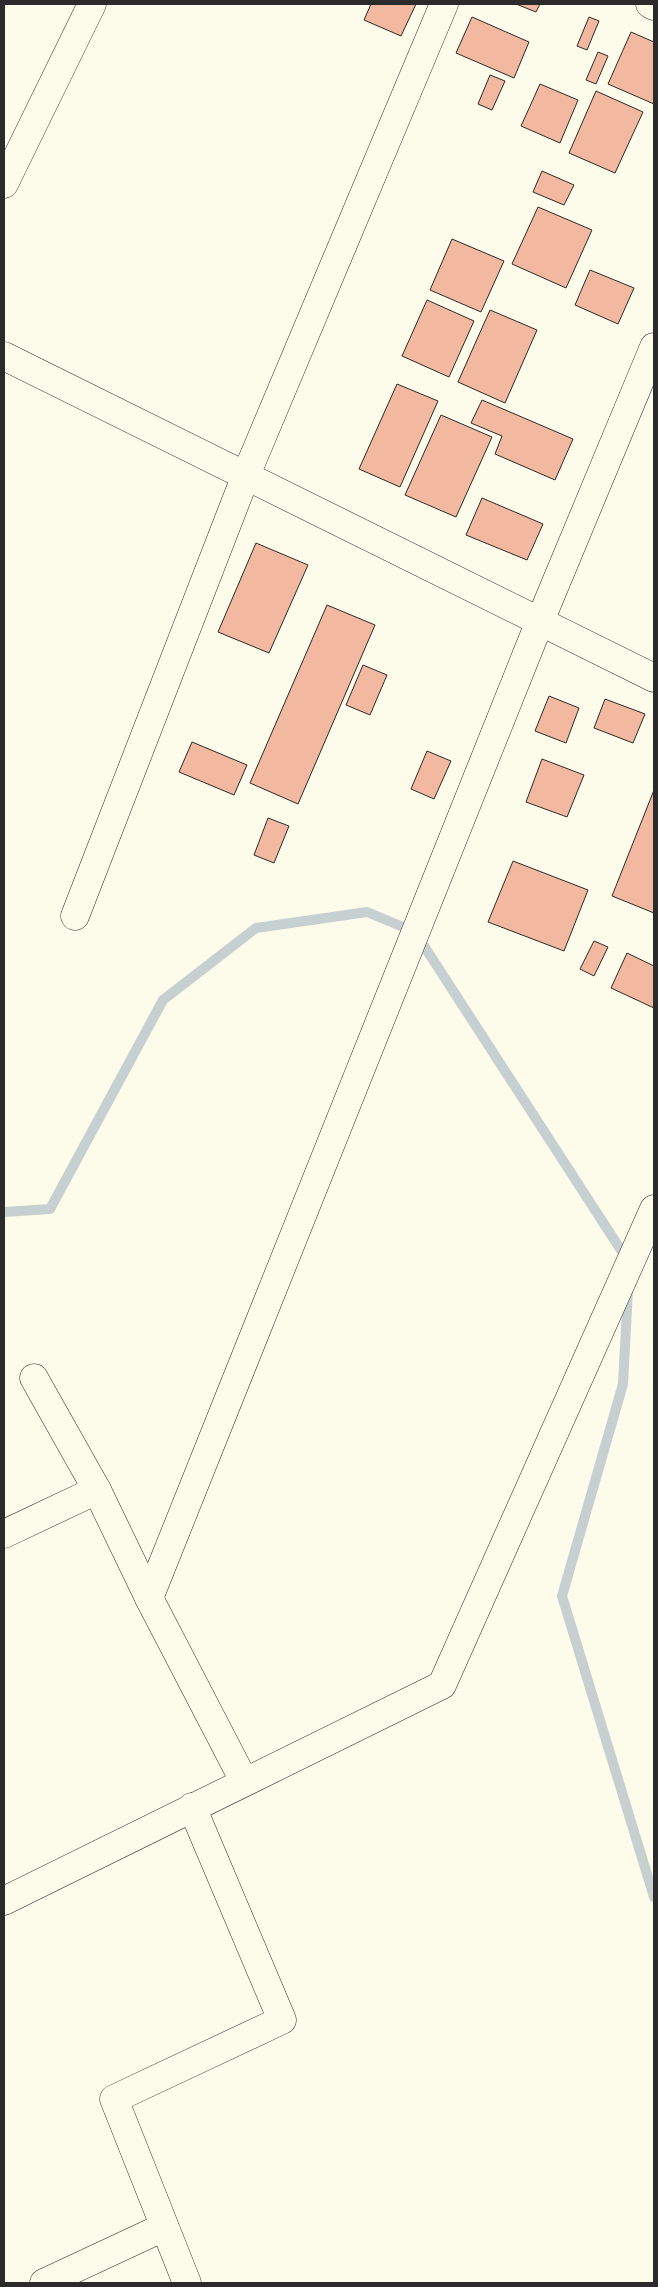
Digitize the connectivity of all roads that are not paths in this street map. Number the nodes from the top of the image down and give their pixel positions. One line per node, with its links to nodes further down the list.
1 (92, 4): 5 (street)
2 (444, 4): 8 (street)
3 (650, 4): 4 (street)
4 (654, 6)
5 (4, 184)
6 (654, 347): 9 (street)
7 (4, 356): 8 (street)
8 (246, 475): 9 (street); 11 (street)
9 (540, 621): 10 (street); 16 (street)
10 (654, 678)
11 (75, 916)
12 (654, 1209): 17 (street)
13 (34, 1378): 14 (street)
14 (97, 1490): 15 (street); 16 (street)
15 (4, 1534)
16 (149, 1598): 17 (street)
17 (244, 1781): 18 (street)
18 (192, 1807): 19 (street); 20 (street)
19 (4, 1901)
20 (164, 2227): 21 (street); 22 (street)
21 (44, 2283)
22 (187, 2283)

